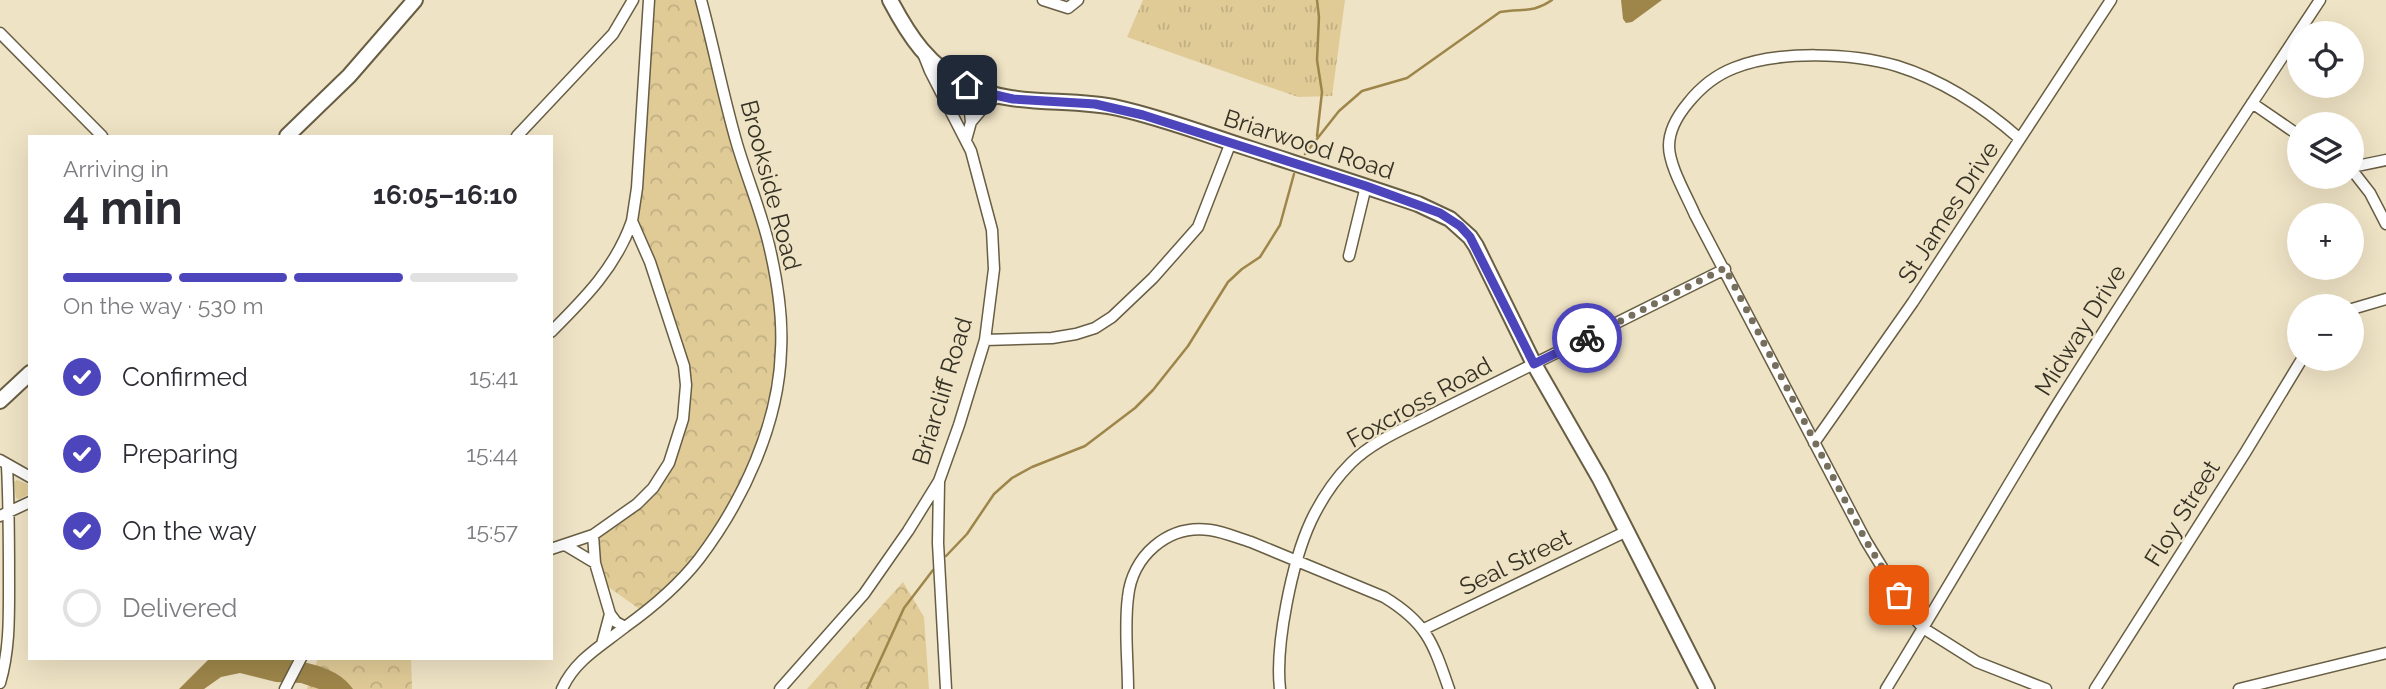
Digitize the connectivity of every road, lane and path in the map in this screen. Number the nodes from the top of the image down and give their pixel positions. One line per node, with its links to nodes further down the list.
1 (415, 0): 19 (street)
2 (633, 0): 20 (street)
3 (649, 0): 28 (street)
4 (701, 0): 53 (street, Brookside Road)
5 (890, 0): 11 (street, Briarcliff Road)
6 (1043, 0): 9 (street)
7 (2111, 0): 21 (street, St James Drive)
8 (2320, 0): 14 (street, Midway Drive)
9 (1075, 3)
10 (0, 33): 18 (street)
11 (923, 53): 12 (street, Briarwood Road); 15 (street, Briarcliff Road)
12 (967, 85): 13 (street, Briarwood Road); 15 (street); 16 (street)
13 (998, 97): 16 (street); 23 (street, Briarwood Road)
14 (2252, 103): 17 (street); 54 (street, Midway Drive)
15 (953, 114): 22 (street, Briarcliff Road)
16 (971, 122): 22 (street)
17 (2287, 127)
18 (101, 135)
19 (288, 135)
20 (518, 135)
21 (2020, 139): 31 (street); 40 (street, St James Drive)
22 (966, 140): 35 (street, Briarcliff Road)
23 (1231, 142): 27 (street, Briarwood Road); 35 (street)
24 (2386, 160): 25 (street)
25 (2364, 165)
26 (2364, 185): 29 (street)
27 (1366, 186): 30 (street); 36 (street, Briarwood Road)
28 (632, 220): 34 (street); 47 (street)
29 (2386, 224)
30 (1349, 256)
31 (1725, 268): 36 (street, Foxcross Road); 40 (street)
32 (2386, 299): 33 (street)
33 (2364, 305)
34 (553, 330)
35 (985, 340): 43 (street, Briarcliff Road)
36 (1534, 364): 46 (street, Briarwood Road); 50 (street, Foxcross Road)
37 (2295, 371): 70 (street, Floy Street)
38 (28, 375): 39 (street)
39 (0, 401)
40 (1814, 443): 54 (street)
41 (3, 463): 42 (street); 45 (street)
42 (28, 476)
43 (939, 481): 62 (street, Briarcliff Road); 63 (street)
44 (28, 503): 45 (street)
45 (5, 514): 59 (street)
46 (1625, 532): 55 (street, Seal Street); 67 (street, Briarwood Road)
47 (593, 535): 48 (street); 51 (street)
48 (565, 545): 49 (street); 51 (street)
49 (553, 549)
50 (1298, 561): 55 (street); 64 (street); 65 (street, Foxcross Road)
51 (595, 563): 52 (street)
52 (610, 614): 53 (street); 56 (street)
53 (625, 627): 56 (street, Brookside Road)
54 (1923, 628): 68 (street, Midway Drive); 69 (street)
55 (1424, 629): 66 (street)
56 (602, 645): 61 (street)
57 (2386, 653): 71 (street)
58 (299, 660): 60 (street)
59 (0, 683)
60 (285, 688)
61 (562, 689)
62 (780, 689)
63 (946, 689)
64 (1128, 689)
65 (1280, 689)
66 (1448, 689)
67 (1707, 689)
68 (1886, 689)
69 (2046, 689)
70 (2095, 689)
71 (2239, 689)

